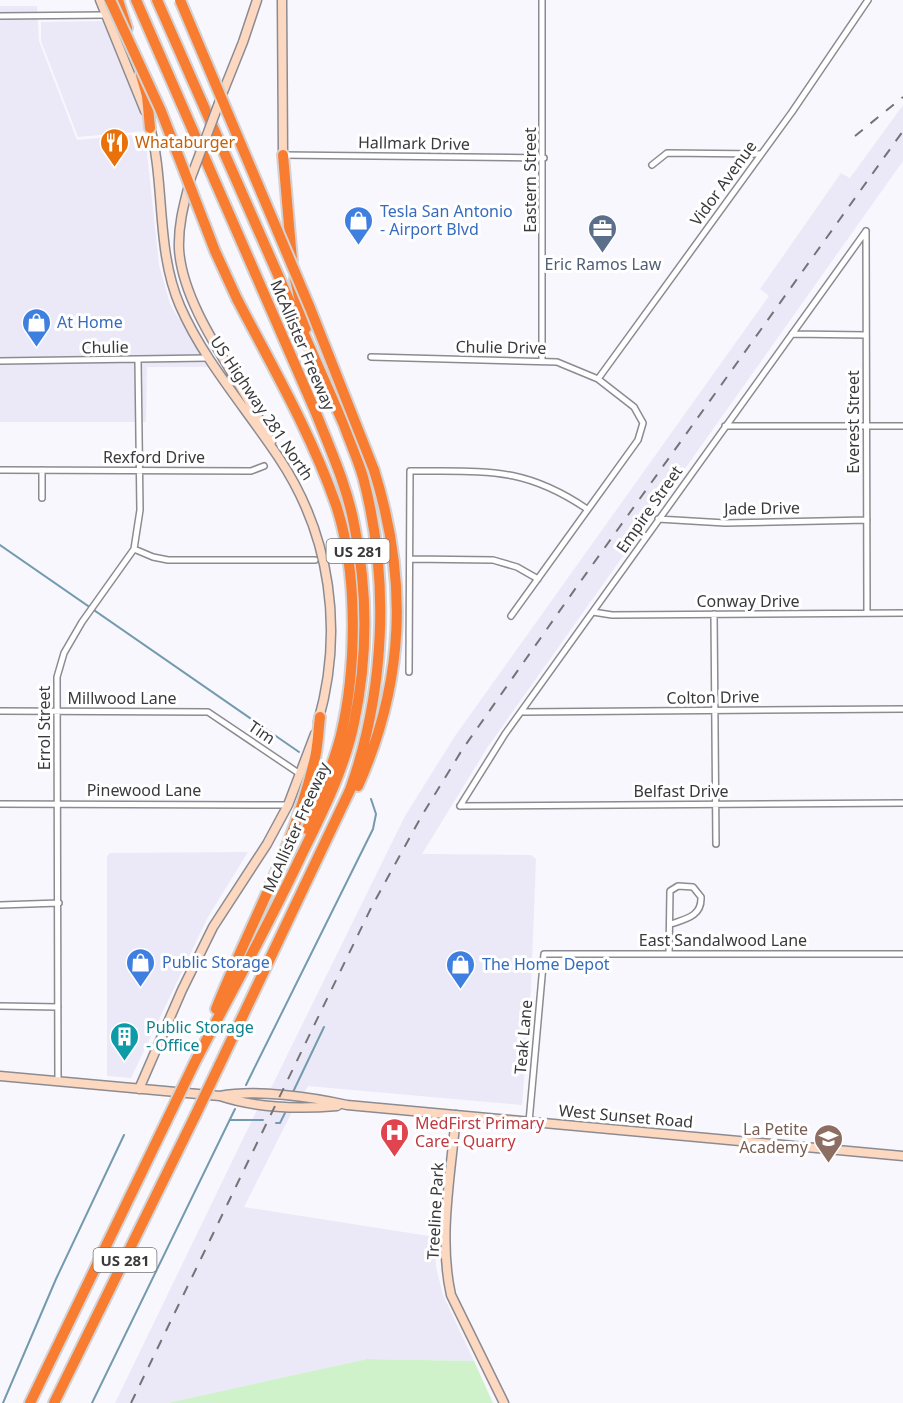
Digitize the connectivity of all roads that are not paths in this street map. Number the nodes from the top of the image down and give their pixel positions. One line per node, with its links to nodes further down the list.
1 (100, 0): 11 (main road, US Highway 281 North)
2 (110, 0): 66 (highway, bridge)
3 (118, 0): 13 (highway)
4 (136, 0): 66 (highway, McAllister Freeway / US 281)
5 (157, 0): 23 (highway, McAllister Freeway / US 281)
6 (180, 0): 64 (highway, bridge)
7 (257, 0): 31 (main road, bridge)
8 (282, 0): 15 (main road)
9 (543, 0): 16 (street, Eastern Street)
10 (868, 0): 14 (street, Vidor Avenue)
11 (107, 15): 12 (street); 13 (main road, US Highway 281 North)
12 (0, 16)
13 (150, 128): 22 (main road, US Highway 281 North)
14 (760, 154): 17 (street); 27 (street, Vidor Avenue)
15 (283, 155): 16 (street, Hallmark Drive); 23 (highway)
16 (544, 158): 24 (street, Eastern Street)
17 (652, 165)
18 (866, 231): 19 (street, Empire Street); 20 (street, Everest Street)
19 (792, 334): 20 (street); 28 (street, Empire Street)
20 (866, 335): 29 (street, Everest Street)
21 (372, 357): 24 (street, Chulie Drive)
22 (210, 358): 26 (street, Chulie); 31 (main road, US Highway 281 North)
23 (314, 360): 64 (highway, McAllister Freeway / US 281)
24 (542, 360): 27 (street, Chulie Drive)
25 (0, 361): 26 (street, Chulie)
26 (138, 361): 35 (street, Errol Street)
27 (598, 379): 37 (street, Chulie Drive)
28 (725, 426): 29 (street); 38 (street, Empire Street)
29 (866, 426): 30 (street); 39 (street, Everest Street)
30 (903, 426)
31 (278, 456): 56 (main road, US Highway 281 North)
32 (264, 466): 35 (street, Rexford Drive)
33 (0, 470): 34 (street, Rexford Drive)
34 (42, 470): 35 (street, Rexford Drive); 36 (street)
35 (139, 471): 40 (street, Errol Street)
36 (42, 498)
37 (587, 509): 42 (street); 43 (street)
38 (658, 519): 39 (street, Jade Drive); 44 (street, Empire Street)
39 (867, 520): 45 (street, Everest Street)
40 (134, 549): 41 (street); 52 (street, Errol Street)
41 (315, 560)
42 (410, 560): 43 (street); 49 (street)
43 (538, 579): 48 (street)
44 (593, 612): 47 (street, Conway Drive); 55 (street, Empire Street)
45 (867, 613): 46 (street, Conway Drive); 47 (street, Conway Drive)
46 (903, 613)
47 (714, 614): 53 (street)
48 (511, 616)
49 (409, 672)
50 (903, 709): 53 (street, Colton Drive)
51 (0, 711): 52 (street, Millwood Lane)
52 (57, 711): 54 (street, Millwood Lane); 60 (street, Errol Street)
53 (715, 711): 55 (street, Colton Drive); 61 (street)
54 (208, 712): 57 (street, Tim)
55 (523, 712): 63 (street, Empire Street)
56 (320, 717): 57 (main road, US Highway 281 North); 75 (highway)
57 (301, 775): 62 (main road, US Highway 281 North)
58 (903, 803): 61 (street, Belfast Drive)
59 (0, 804): 60 (street, Pinewood Lane)
60 (59, 804): 62 (street, Pinewood Lane); 67 (street, Errol Street)
61 (716, 804): 63 (street, Belfast Drive); 65 (street)
62 (288, 805): 78 (main road, US Highway 281 North)
63 (460, 806)
64 (335, 825): 85 (highway, McAllister Freeway / US 281, bridge)
65 (716, 844)
66 (283, 893): 75 (highway, McAllister Freeway / US 281)
67 (59, 903): 68 (street); 74 (street, Errol Street)
68 (0, 904)
69 (671, 924): 69 (street); 71 (street)
70 (544, 954): 71 (street, East Sandalwood Lane); 80 (street, Teak Lane)
71 (669, 954): 72 (street, East Sandalwood Lane)
72 (903, 954)
73 (0, 1006): 74 (street)
74 (58, 1007): 77 (street, Errol Street)
75 (194, 1064): 82 (highway, McAllister Freeway / US 281, bridge)
76 (0, 1076): 77 (main road, West Sunset Road)
77 (58, 1082): 78 (main road, West Sunset Road)
78 (140, 1089): 79 (main road, West Sunset Road)
79 (456, 1115): 80 (main road, West Sunset Road); 86 (main road, Treeline Park)
80 (529, 1122): 81 (main road, West Sunset Road)
81 (903, 1156)
82 (54, 1354): 83 (highway); 84 (highway, McAllister Freeway / US 281)
83 (23, 1403)
84 (30, 1403)
85 (54, 1403)
86 (504, 1403)

